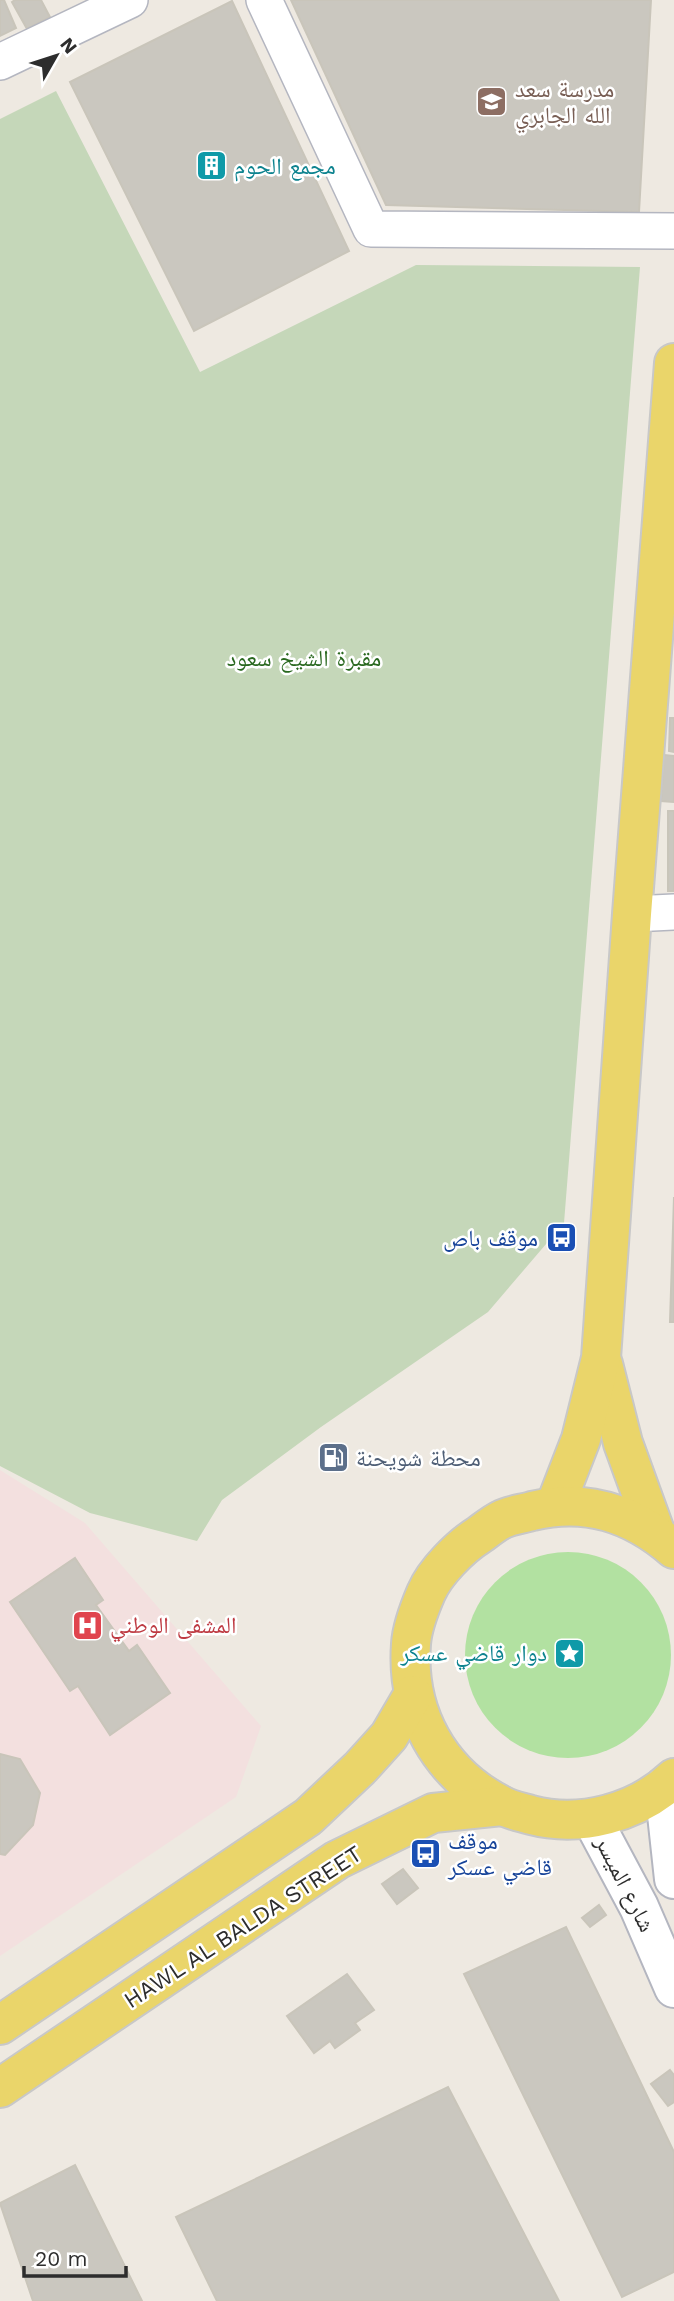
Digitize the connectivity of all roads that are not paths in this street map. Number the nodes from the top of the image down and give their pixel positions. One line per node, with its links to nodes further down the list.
1 (130, 0): 3 (street)
2 (264, 0): 4 (street)
3 (0, 62)
4 (674, 231)
5 (674, 363): 7 (main road)
6 (674, 912): 7 (street)
7 (632, 915): 8 (main road)
8 (601, 1359): 9 (main road); 10 (main road)
9 (555, 1506): 10 (main road); 11 (main road)
10 (665, 1542)
11 (413, 1695): 13 (main road); 17 (main road)
12 (669, 1782): 14 (main road); 15 (main road)
13 (502, 1806): 14 (main road); 18 (main road, HAWL AL BALDA STREET)
14 (592, 1819): 16 (main road, شارع الميسر)
15 (674, 1879)
16 (674, 1988)
17 (0, 2025)
18 (0, 2088)

